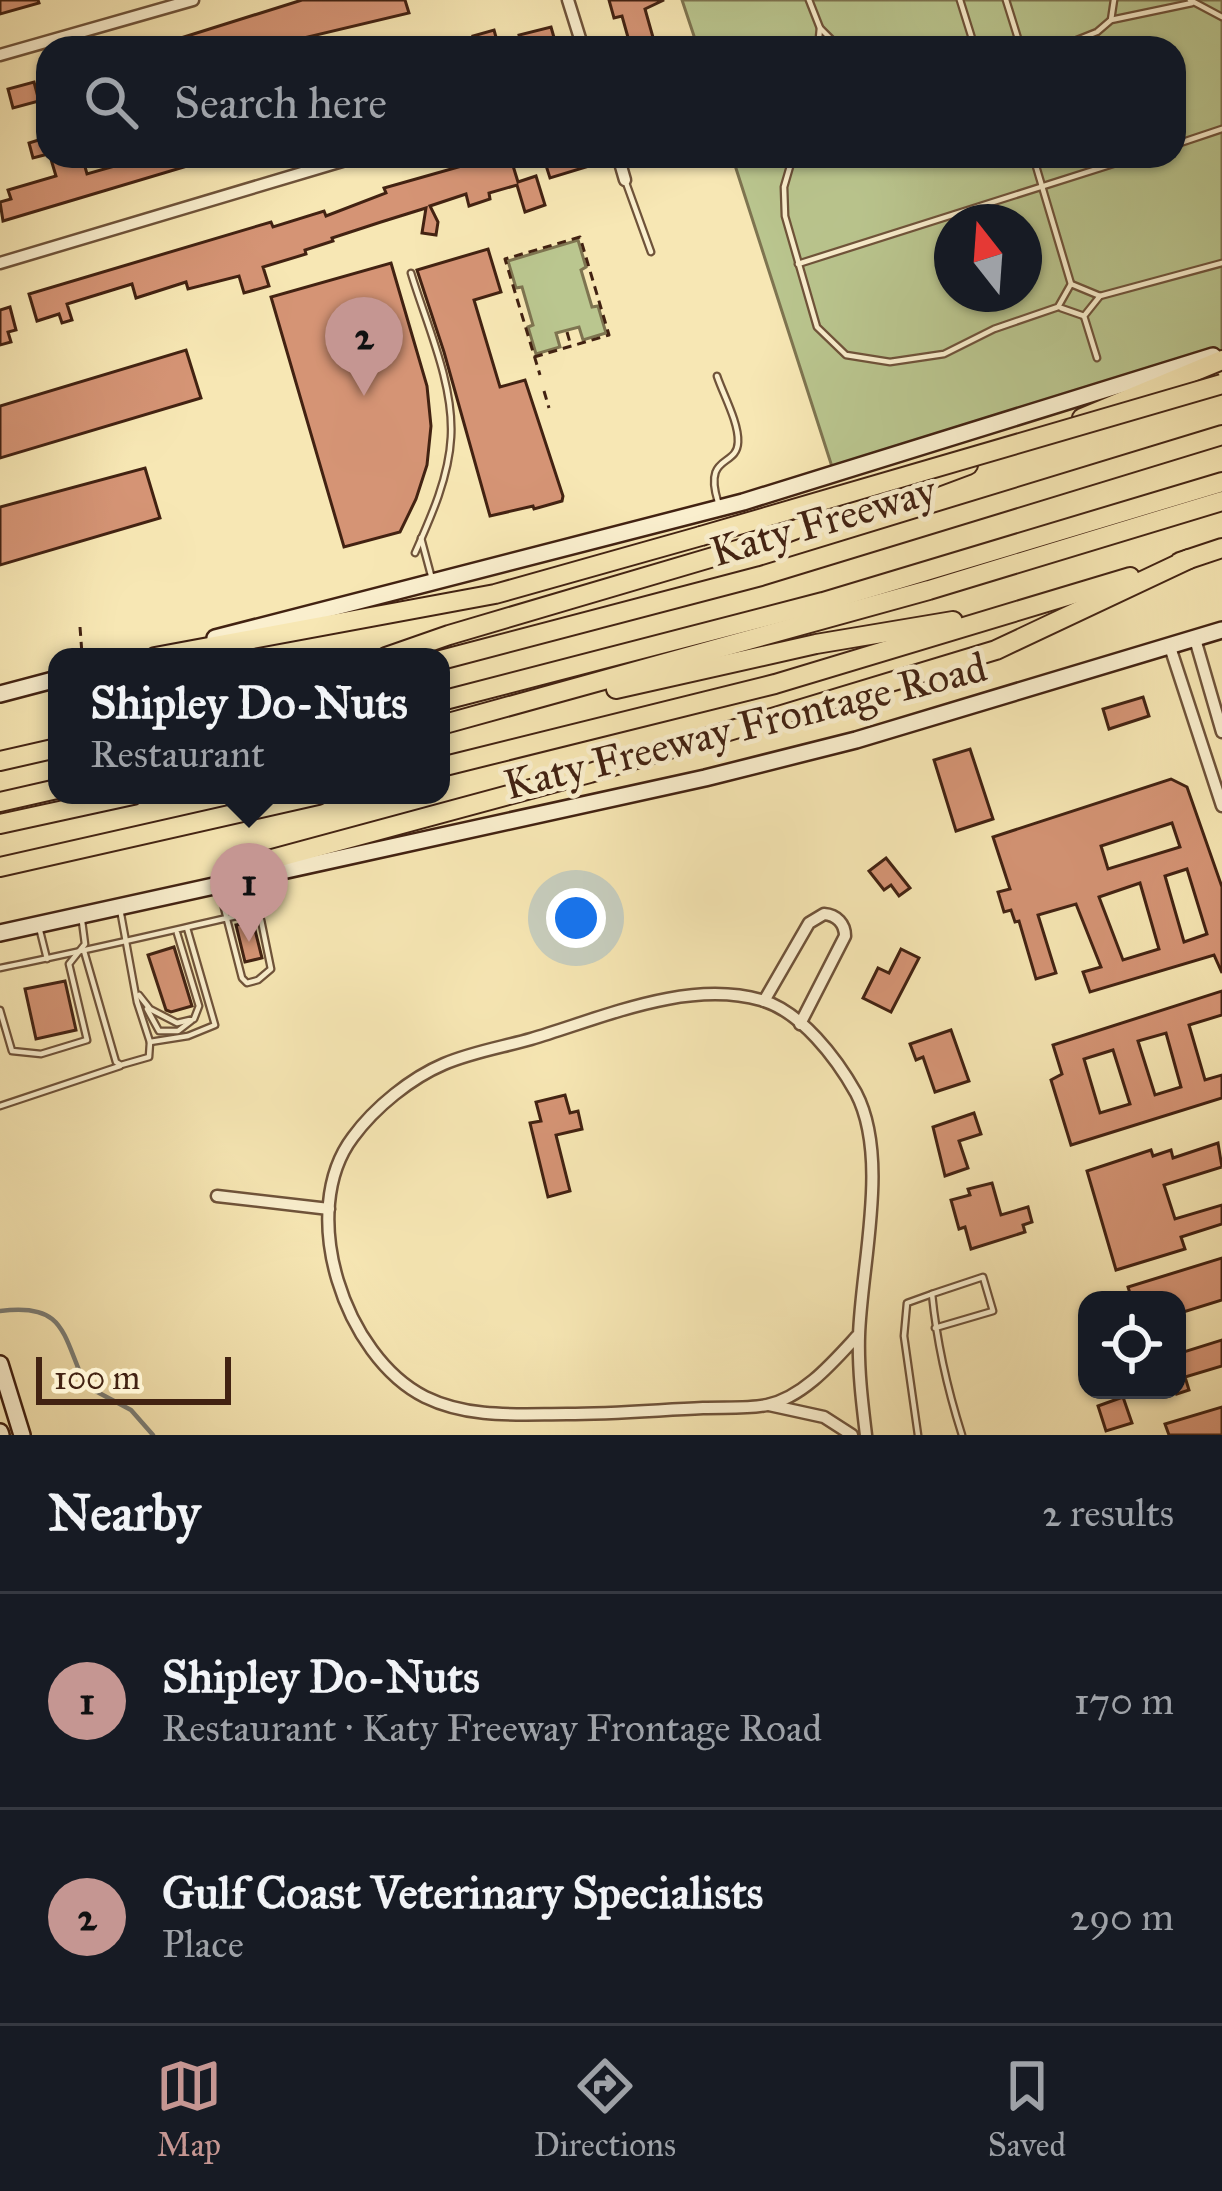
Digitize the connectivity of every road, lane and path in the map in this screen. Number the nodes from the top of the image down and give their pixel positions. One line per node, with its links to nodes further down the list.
1 (193, 0): 11 (street)
2 (568, 0): 12 (street)
3 (809, 0): 10 (lane)
4 (960, 0): 15 (lane)
5 (1006, 0): 16 (lane)
6 (1114, 0): 9 (lane)
7 (1191, 1): 8 (lane); 9 (lane)
8 (1222, 17)
9 (1111, 20): 17 (lane)
10 (820, 28): 13 (lane); 14 (lane)
11 (67, 36)
12 (580, 36)
13 (819, 36)
14 (828, 36)
15 (970, 36)
16 (1017, 36)
17 (1087, 36)
18 (36, 45): 19 (street)
19 (0, 55)
20 (1222, 129): 21 (lane)
21 (1186, 141)
22 (319, 168): 30 (street)
23 (621, 168): 27 (street)
24 (790, 168): 32 (lane)
25 (1036, 168): 28 (lane)
26 (1101, 168): 28 (lane)
27 (625, 180): 29 (lane)
28 (1042, 187): 32 (lane); 34 (lane)
29 (651, 252)
30 (0, 263)
31 (1222, 263): 35 (lane)
32 (798, 264): 36 (lane)
33 (411, 273): 51 (lane)
34 (1072, 284): 35 (lane); 36 (lane)
35 (1100, 296): 37 (lane)
36 (1058, 307): 37 (lane)
37 (1084, 316): 42 (lane)
38 (567, 332): 39 (path)
39 (572, 346): 40 (path); 40 (path)
40 (534, 357): 43 (path)
41 (1222, 357): 50 (main road); 64 (highway)
42 (1097, 358)
43 (540, 375)
44 (717, 376): 50 (lane)
45 (1222, 384): 63 (highway, bridge)
46 (544, 392): 47 (path)
47 (549, 408)
48 (1222, 435): 65 (highway, Katy Freeway)
49 (1220, 487): 68 (highway); 70 (highway)
50 (720, 507): 55 (main road)
51 (422, 538): 53 (lane); 55 (lane)
52 (1222, 548): 54 (highway)
53 (415, 553)
54 (1189, 559): 56 (highway); 84 (highway)
55 (433, 582): 62 (main road)
56 (1023, 609): 71 (highway); 76 (highway)
57 (80, 627): 61 (path)
58 (1222, 630): 59 (main road, Katy Freeway Frontage Road)
59 (1195, 639): 60 (main road, Katy Freeway Frontage Road); 69 (street)
60 (1170, 647): 73 (street); 84 (main road, Katy Freeway Frontage Road)
61 (80, 648)
62 (177, 648)
63 (203, 648)
64 (411, 648)
65 (450, 658)
66 (48, 681): 67 (main road)
67 (0, 694)
68 (450, 699)
69 (1219, 708): 72 (street)
70 (450, 723)
71 (450, 724)
72 (1221, 730): 73 (street)
73 (1198, 735): 81 (street)
74 (48, 750): 75 (highway)
75 (0, 761)
76 (450, 765)
77 (48, 791): 78 (highway)
78 (0, 802)
79 (92, 804): 82 (highway)
80 (278, 804): 83 (highway)
81 (1222, 806)
82 (0, 824)
83 (0, 867)
84 (219, 887): 85 (main road, Katy Freeway Frontage Road); 87 (lane)
85 (120, 909): 86 (main road, Katy Freeway Frontage Road); 92 (lane)
86 (81, 918): 88 (main road, Katy Freeway Frontage Road); 93 (lane)
87 (224, 919): 87 (lane); 89 (lane)
88 (39, 926): 91 (main road, Katy Freeway Frontage Road); 94 (lane)
89 (187, 928): 90 (lane); 102 (lane)
90 (176, 931): 92 (lane); 100 (lane)
91 (0, 933)
92 (127, 940): 93 (lane); 96 (lane)
93 (81, 952): 94 (lane); 103 (lane); 105 (lane)
94 (47, 959): 95 (lane)
95 (0, 968)
96 (135, 990): 98 (lane); 102 (lane)
97 (764, 1000): 101 (street); 101 (street); 108 (street)
98 (145, 1003): 100 (lane); 100 (lane)
99 (0, 1010): 103 (lane)
100 (194, 1018)
101 (800, 1024): 111 (street)
102 (150, 1042): 105 (lane)
103 (12, 1051): 104 (lane)
104 (0, 1060)
105 (121, 1065): 106 (lane)
106 (0, 1106)
107 (217, 1196): 108 (street)
108 (329, 1209): 113 (street)
109 (932, 1294): 110 (lane); 110 (lane); 117 (lane)
110 (935, 1328): 118 (lane)
111 (859, 1334): 113 (street); 116 (street)
112 (0, 1364): 114 (main road)
113 (769, 1405): 115 (street)
114 (22, 1435)
115 (852, 1435)
116 (866, 1435)
117 (918, 1435)
118 (962, 1435)

